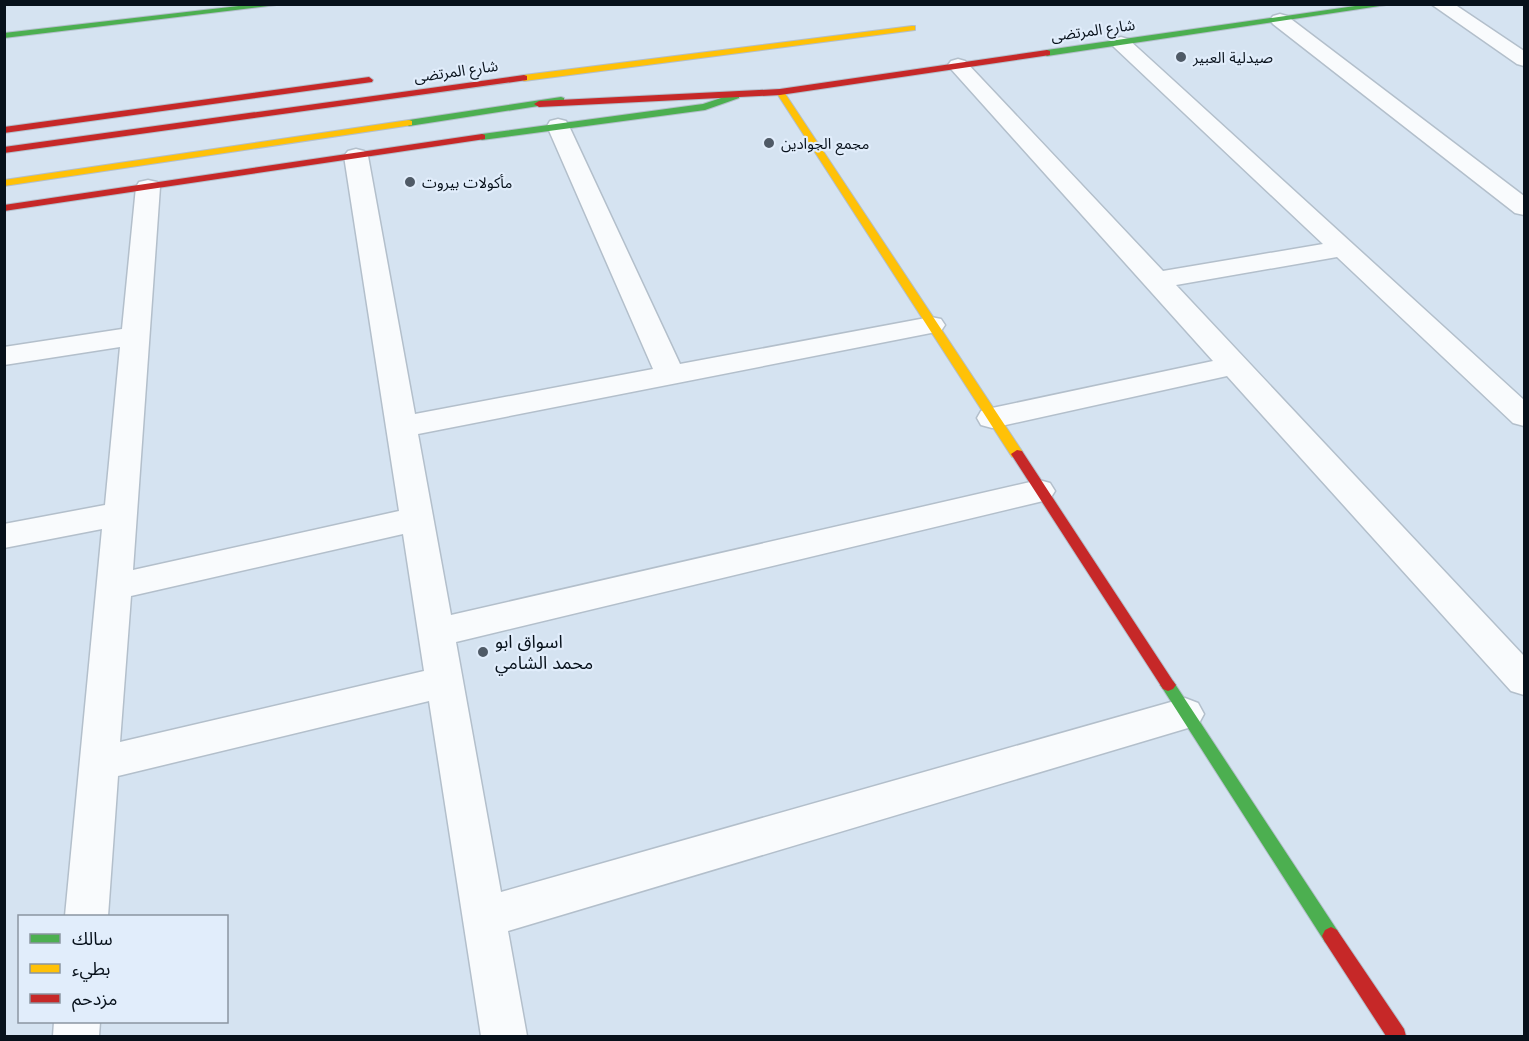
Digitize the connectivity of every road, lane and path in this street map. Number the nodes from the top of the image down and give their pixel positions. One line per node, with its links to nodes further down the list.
1 (281, 4): 6 (main road)
2 (1389, 4): 4 (main road, شارع المرتضى)
3 (1440, 4): 8 (street)
4 (1280, 21): 7 (main road, شارع المرتضى); 26 (street)
5 (912, 28): 11 (main road, شارع المرتضى)
6 (4, 36)
7 (1121, 43): 9 (main road, شارع المرتضى); 27 (street)
8 (1524, 60)
9 (958, 65): 12 (main road, شارع المرتضى); 28 (street)
10 (369, 80): 18 (main road)
11 (471, 86): 16 (main road); 19 (main road, شارع المرتضى)
12 (801, 89): 13 (main road, شارع المرتضى); 14 (main road, شارع المرتضى)
13 (780, 92): 15 (main road, شارع المرتضى); 29 (main road)
14 (611, 96): 15 (main road, شارع المرتضى); 16 (main road, شارع المرتضى)
15 (736, 96): 17 (main road)
16 (476, 113): 20 (main road, شارع المرتضى)
17 (558, 126): 21 (main road); 33 (street)
18 (4, 129)
19 (4, 150)
20 (188, 156): 22 (main road); 23 (main road, شارع المرتضى)
21 (356, 156): 22 (main road); 36 (street)
22 (251, 171): 24 (main road)
23 (4, 183)
24 (148, 186): 25 (main road); 30 (street)
25 (4, 208)
26 (1524, 208)
27 (1343, 248): 28 (street); 34 (street)
28 (1156, 280): 32 (street)
29 (931, 325): 33 (street); 35 (main road)
30 (135, 336): 31 (street); 38 (street)
31 (4, 356)
32 (1234, 365): 35 (street); 43 (street)
33 (670, 375): 36 (street)
34 (1524, 416)
35 (992, 418): 37 (main road)
36 (401, 427): 39 (street)
37 (1039, 491): 42 (street); 45 (main road)
38 (120, 514): 40 (street); 41 (street)
39 (416, 519): 41 (street); 42 (street)
40 (4, 536)
41 (114, 587): 46 (street)
42 (435, 633): 44 (street)
43 (1524, 680)
44 (443, 682): 46 (street); 48 (street)
45 (1185, 714): 48 (street); 50 (main road)
46 (99, 764): 47 (street)
47 (86, 915)
48 (483, 918): 49 (street)
49 (504, 1036)
50 (1396, 1036)

